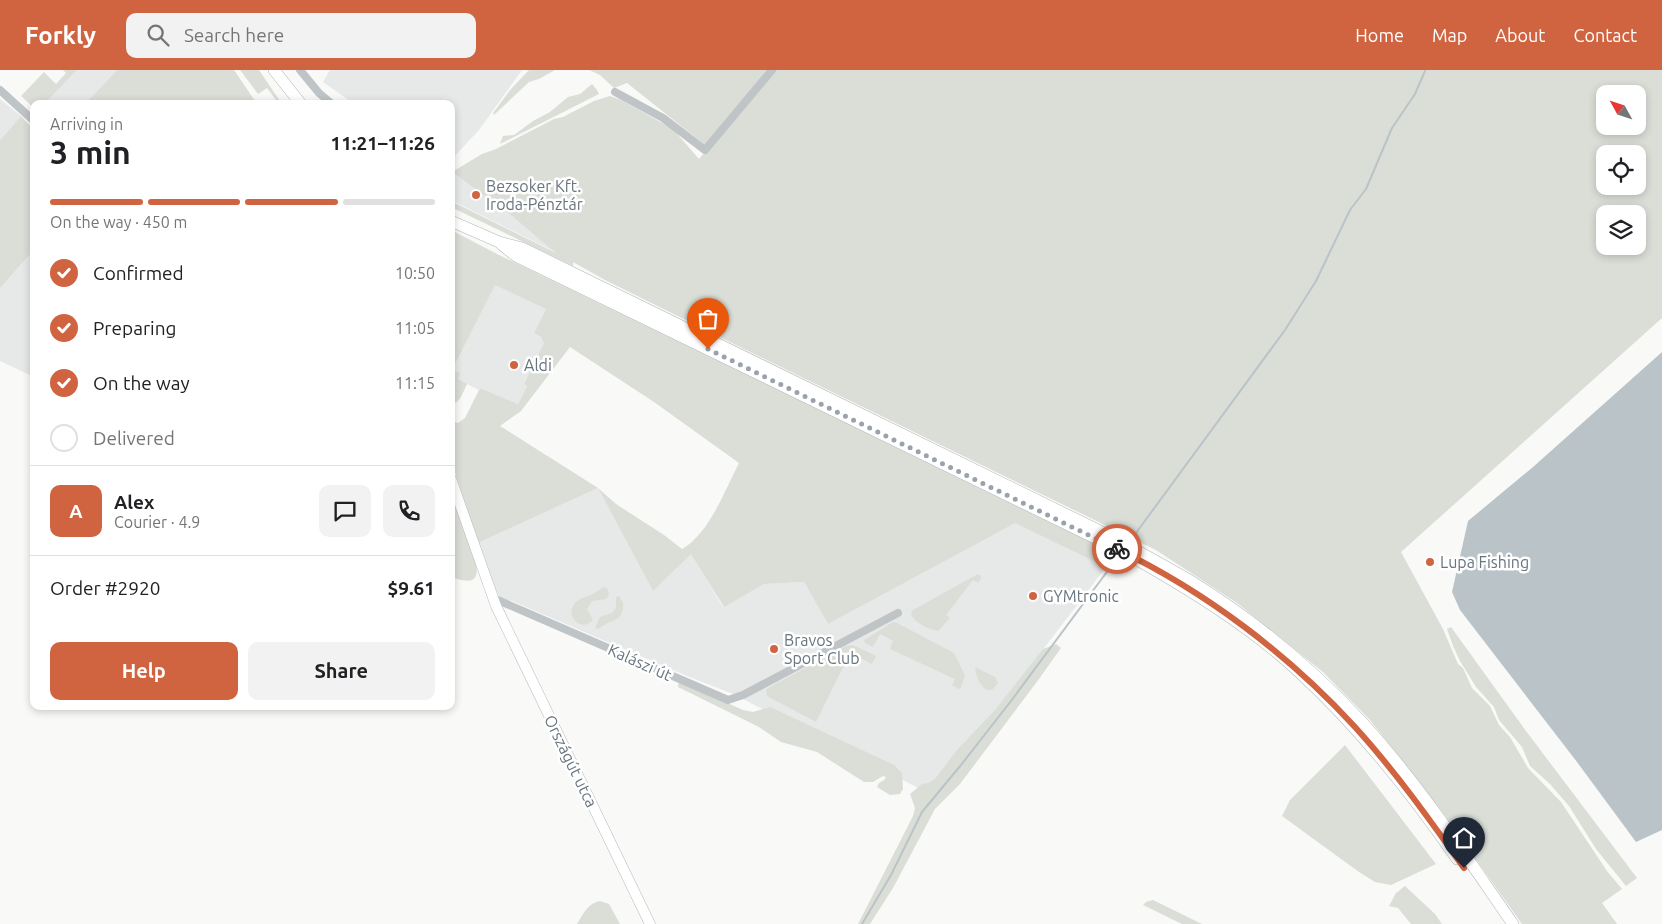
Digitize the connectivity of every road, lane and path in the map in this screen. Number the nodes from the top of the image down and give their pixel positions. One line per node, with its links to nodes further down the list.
1 (274, 70): 6 (main road)
2 (300, 70): 7 (street)
3 (772, 70): 5 (street)
4 (0, 90): 8 (street)
5 (615, 92)
6 (298, 100)
7 (327, 100)
8 (30, 117)
9 (455, 223): 10 (main road)
10 (499, 242): 15 (main road); 16 (main road)
11 (455, 490): 12 (main road)
12 (493, 598): 13 (street, Kalászi út); 14 (main road, Országút utca)
13 (898, 612)
14 (650, 924)
15 (1504, 924)
16 (1513, 924)

